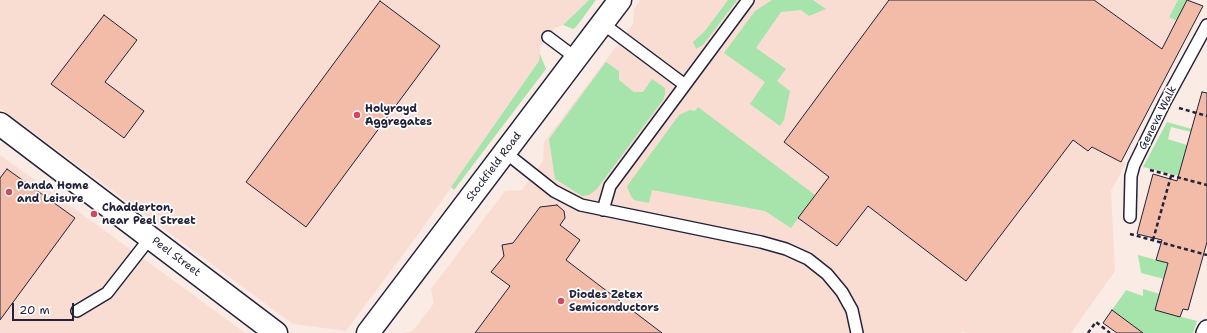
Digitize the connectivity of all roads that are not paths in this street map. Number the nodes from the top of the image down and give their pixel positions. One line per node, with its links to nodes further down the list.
1 (620, 0): 3 (street, Stockfield Road)
2 (748, 0): 7 (lane)
3 (602, 23): 6 (street, Stockfield Road); 7 (lane)
4 (1207, 25): 11 (lane, Geneva Walk)
5 (548, 37): 6 (lane)
6 (576, 58): 9 (street, Stockfield Road)
7 (685, 85): 10 (lane)
8 (0, 124): 12 (street, Peel Street)
9 (506, 153): 10 (lane); 16 (street, Stockfield Road)
10 (603, 210): 17 (lane)
11 (1130, 217)
12 (150, 238): 13 (lane); 15 (street, Peel Street)
13 (76, 311)
14 (1207, 329): 18 (street)
15 (276, 333)
16 (368, 333)
17 (857, 333)
18 (1206, 333)

